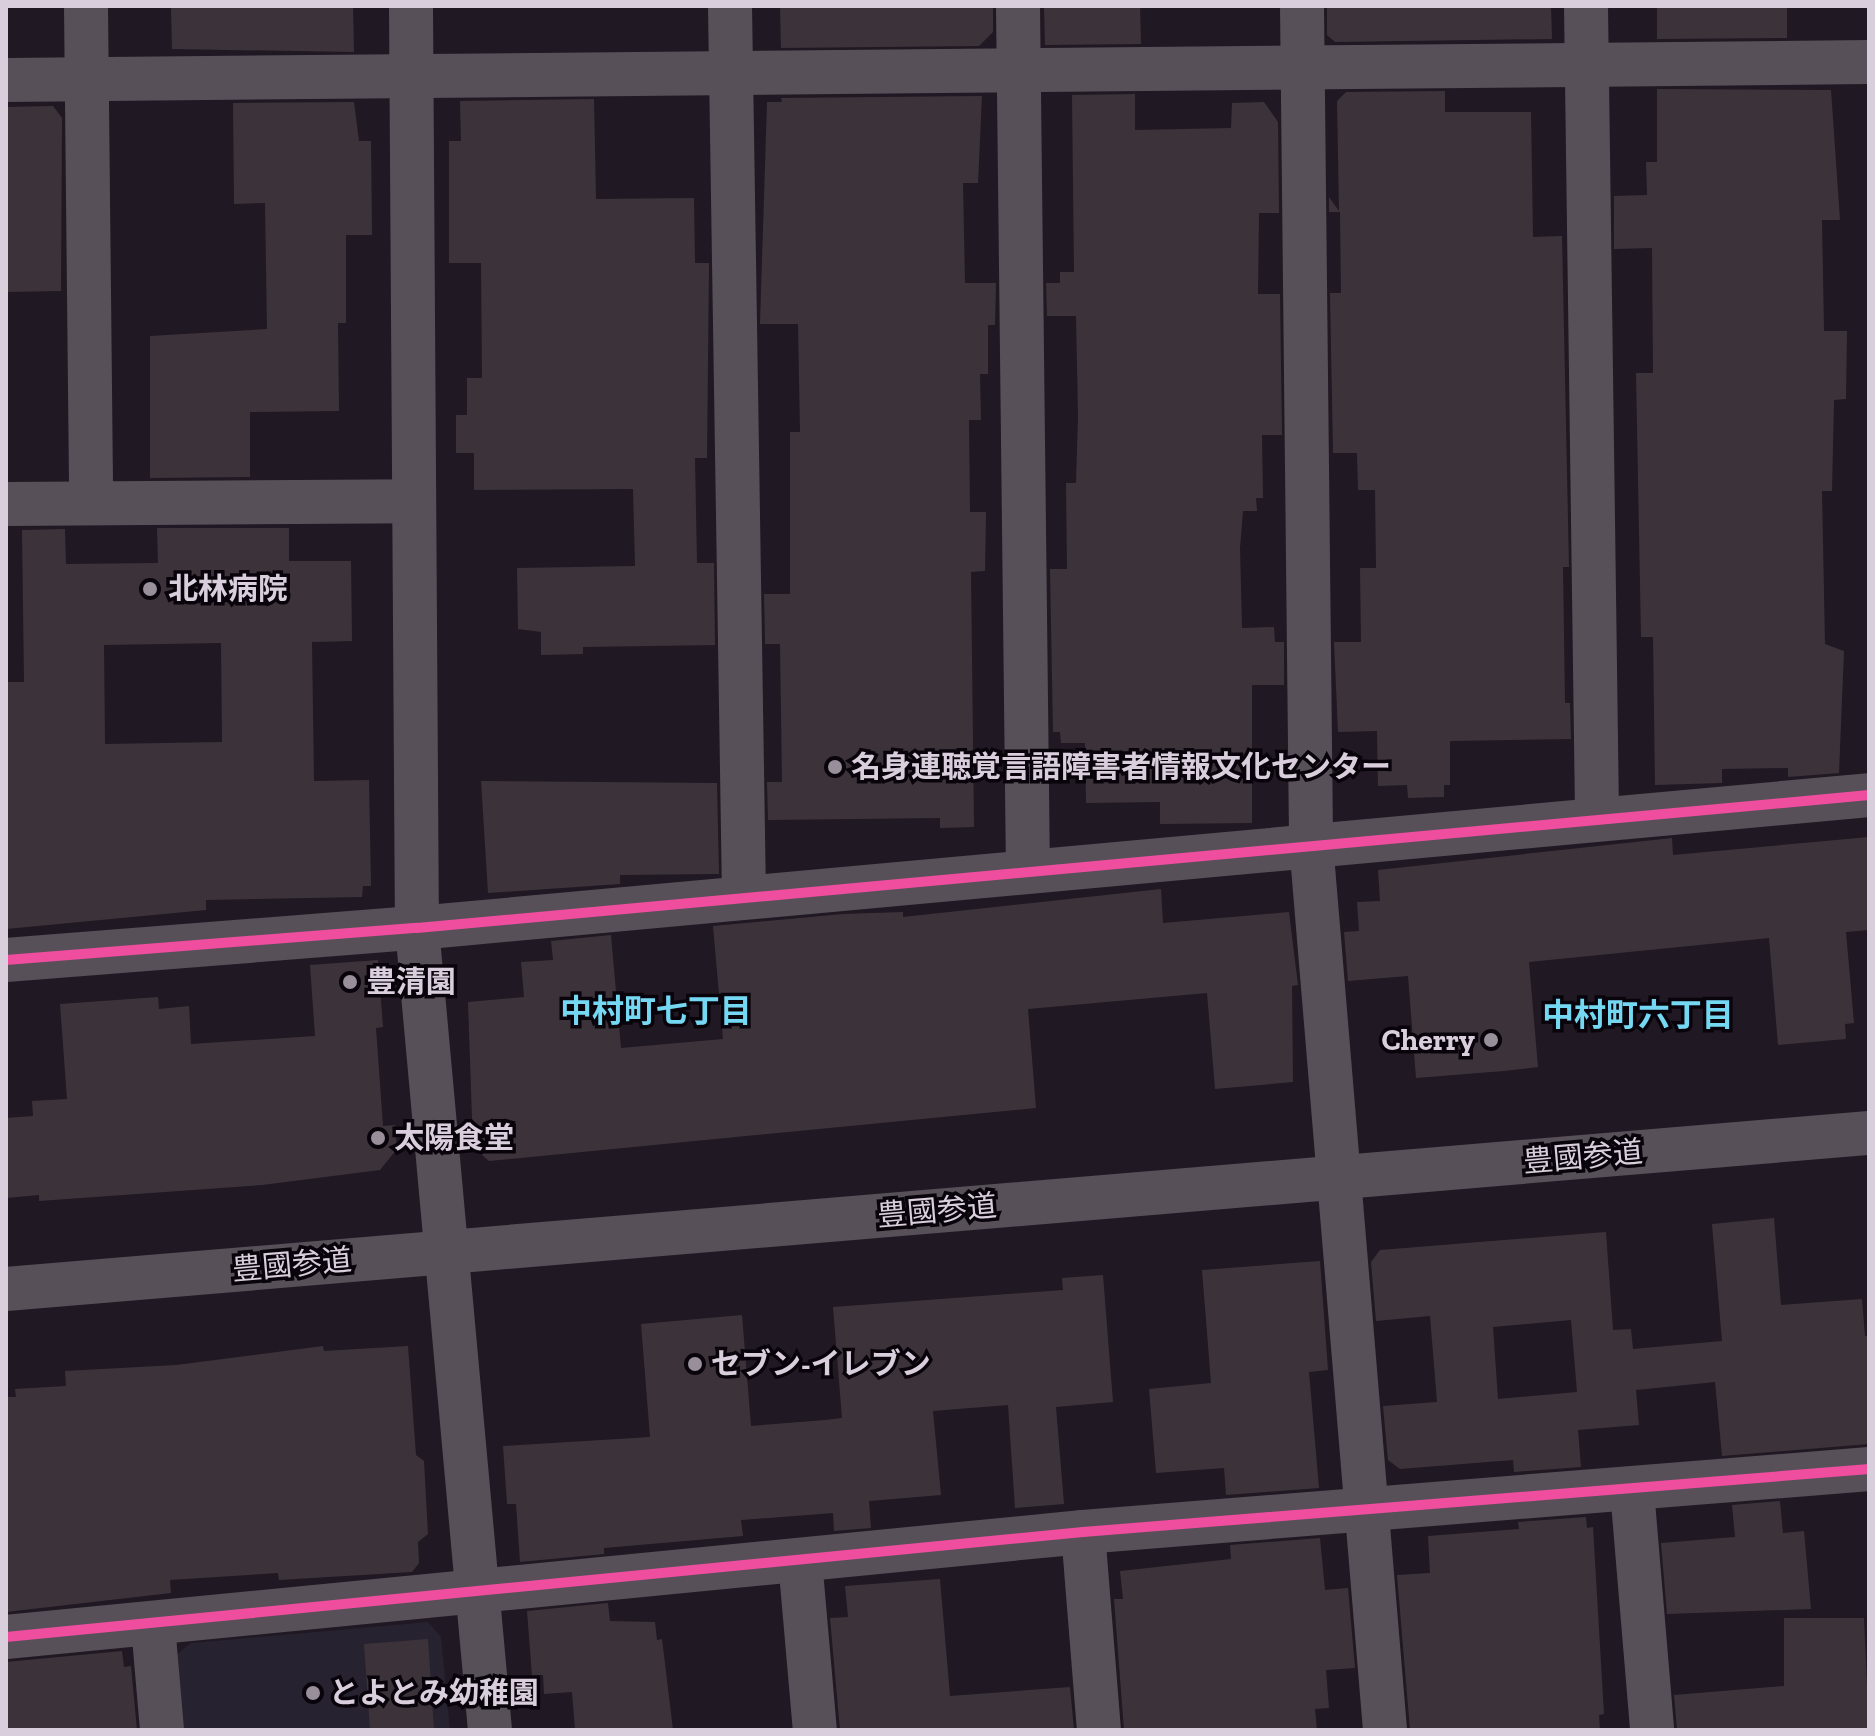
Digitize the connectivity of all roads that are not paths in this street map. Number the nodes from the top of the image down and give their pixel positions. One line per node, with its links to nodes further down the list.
1 (86, 6): 13 (street)
2 (411, 6): 12 (street)
3 (730, 6): 11 (street)
4 (1018, 6): 10 (street)
5 (1302, 6): 9 (street)
6 (1586, 6): 8 (street)
7 (1869, 62): 8 (street)
8 (1586, 64): 9 (street); 19 (street)
9 (1303, 67): 10 (street); 20 (street)
10 (1019, 70): 11 (street); 21 (street)
11 (730, 72): 12 (street); 22 (street)
12 (411, 76): 13 (street); 15 (street)
13 (87, 79): 14 (street); 16 (street)
14 (6, 80)
15 (414, 501): 16 (street); 23 (street)
16 (91, 503): 17 (street)
17 (6, 504)
18 (1869, 795): 19 (street)
19 (1597, 818): 20 (street)
20 (1311, 843): 21 (street); 26 (street)
21 (1028, 870): 22 (street)
22 (744, 897): 23 (street)
23 (417, 928): 24 (street); 27 (street)
24 (6, 960)
25 (1869, 1133): 26 (street, 豊國参道)
26 (1342, 1177): 27 (street, 豊國参道); 31 (street)
27 (450, 1252): 28 (street, 豊國参道); 34 (street)
28 (6, 1289)
29 (1869, 1469): 30 (street)
30 (1632, 1490): 31 (street); 42 (street)
31 (1368, 1509): 32 (street); 41 (street)
32 (1083, 1532): 33 (street); 40 (street)
33 (800, 1560): 34 (street); 39 (street)
34 (479, 1593): 35 (street); 38 (street)
35 (153, 1625): 36 (street); 37 (street)
36 (6, 1637)
37 (162, 1730)
38 (490, 1730)
39 (815, 1730)
40 (1099, 1730)
41 (1385, 1730)
42 (1652, 1730)

